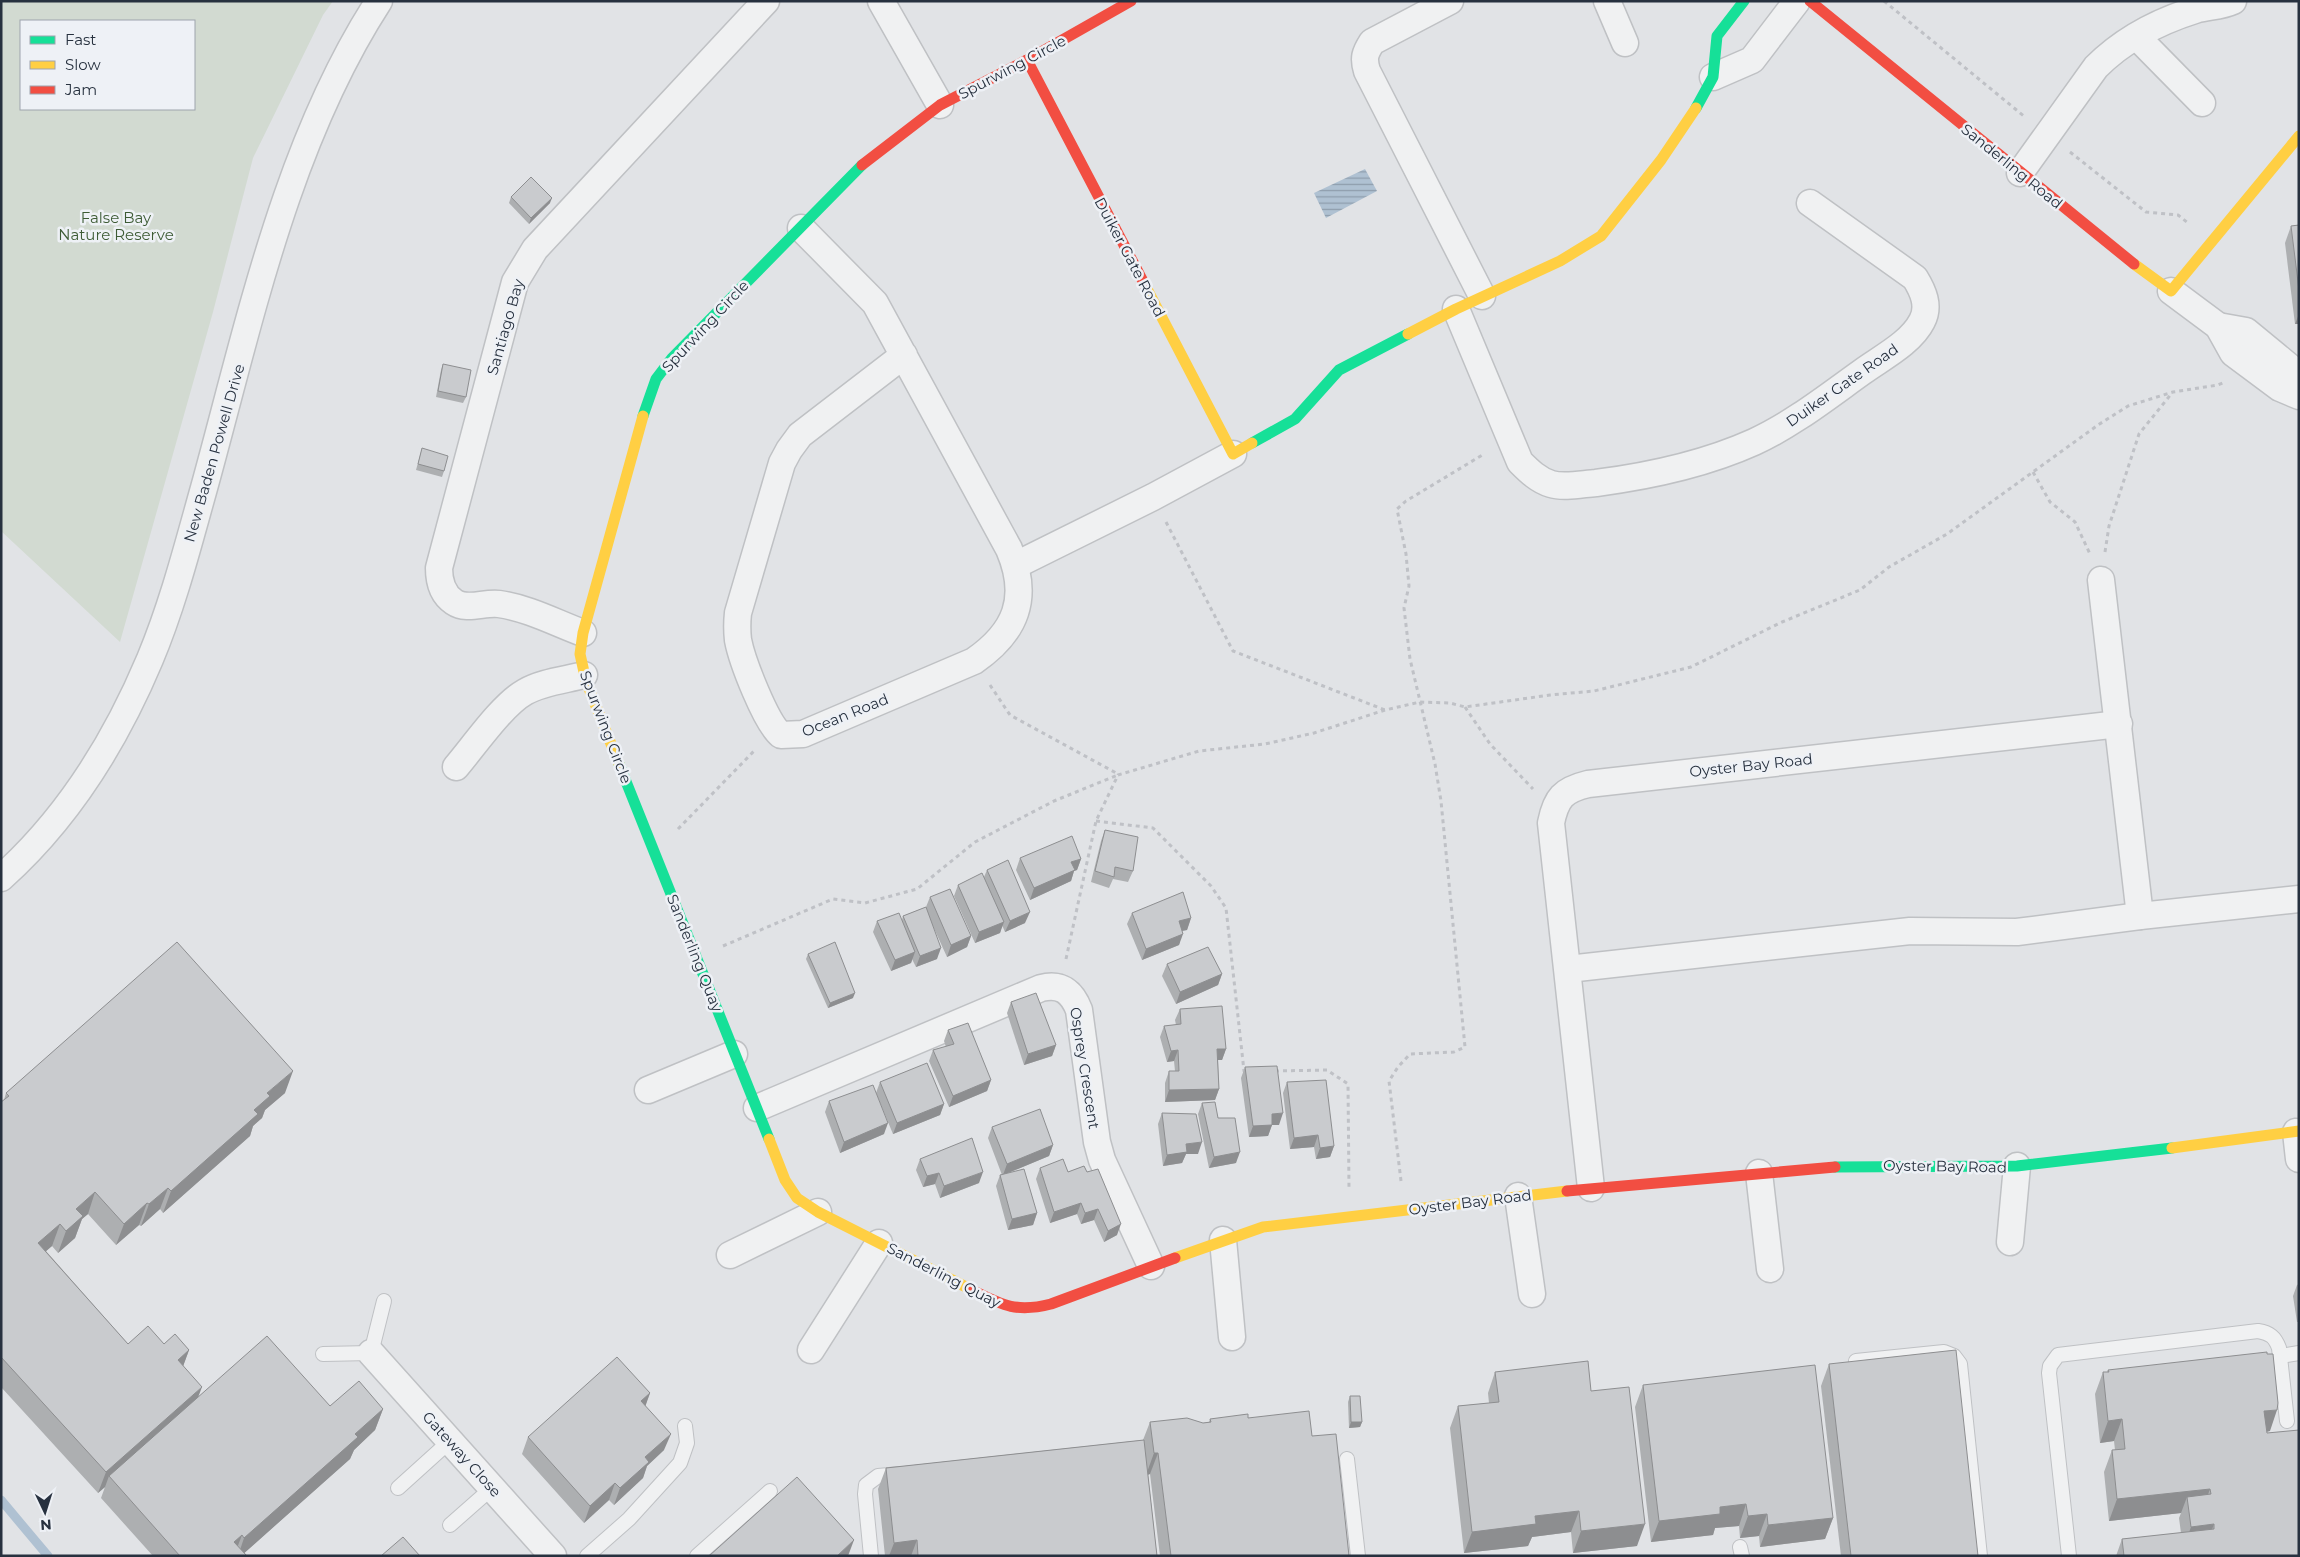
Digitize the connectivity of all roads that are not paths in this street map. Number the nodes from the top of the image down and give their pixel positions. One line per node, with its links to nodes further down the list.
1 (379, 1): 37 (street, New Baden Powell Drive)
2 (766, 1): 32 (street, Santiago Bay)
3 (882, 1): 17 (street)
4 (1450, 1): 23 (street)
5 (1606, 1): 13 (street)
6 (1744, 1): 15 (street)
7 (1797, 1): 15 (street)
8 (1810, 1): 19 (street, Sanderling Road)
9 (2233, 1): 11 (street)
10 (1119, 4): 14 (street, Spurwing Circle)
11 (2196, 5): 12 (street)
12 (2137, 37): 16 (street); 19 (street)
13 (1625, 43)
14 (1028, 60): 17 (street, Spurwing Circle); 29 (street, Duiker Gate Road)
15 (1713, 77): 23 (street)
16 (2202, 103)
17 (940, 105): 21 (street, Spurwing Circle)
18 (2299, 136): 22 (street)
19 (2020, 173): 22 (street, Sanderling Road)
20 (1810, 204): 24 (street, Duiker Gate Road)
21 (800, 228): 26 (street, Ocean Road); 32 (street, Spurwing Circle)
22 (2171, 291): 25 (street, Sanderling Road)
23 (1482, 296): 24 (street)
24 (1456, 309): 29 (street)
25 (2218, 326): 27 (street); 28 (street)
26 (904, 355): 30 (street, Ocean Road); 30 (street, Ocean Road)
27 (2299, 377)
28 (2299, 396)
29 (1233, 454): 30 (street)
30 (1016, 564)
31 (2101, 580): 34 (street)
32 (583, 632): 33 (street, Spurwing Circle)
33 (584, 675): 35 (street); 36 (street, Spurwing Circle)
34 (2119, 724): 39 (street); 40 (street, Oyster Bay Road)
35 (456, 767)
36 (654, 853): 41 (street, Sanderling Quay)
37 (1, 878)
38 (2299, 899): 39 (street)
39 (2140, 916): 40 (street)
40 (1568, 969): 48 (street)
41 (734, 1054): 42 (street); 43 (street, Sanderling Quay)
42 (648, 1090)
43 (757, 1108): 50 (street, Sanderling Quay); 55 (street, Osprey Crescent)
44 (2297, 1132): 45 (street); 46 (street, Oyster Bay Road)
45 (2299, 1159)
46 (2017, 1166): 47 (street, Oyster Bay Road); 52 (street)
47 (1759, 1173): 48 (street, Oyster Bay Road); 56 (street)
48 (1591, 1188): 49 (street, Oyster Bay Road)
49 (1518, 1196): 51 (street, Oyster Bay Road); 57 (street)
50 (818, 1212): 53 (street, Sanderling Quay); 54 (street)
51 (1223, 1240): 55 (street); 59 (street)
52 (2010, 1242)
53 (879, 1243): 55 (street, Sanderling Quay); 60 (street, Sanderling Quay)
54 (730, 1255)
55 (1151, 1266)
56 (1770, 1269)
57 (1532, 1294)
58 (384, 1301): 61 (lane)
59 (1232, 1337)
60 (811, 1350)
61 (371, 1353): 62 (lane); 68 (street, Gateway Close)
62 (323, 1354)
63 (2299, 1354): 64 (lane)
64 (2280, 1356): 66 (lane); 81 (lane)
65 (1848, 1362): 80 (lane)
66 (2287, 1421)
67 (685, 1426): 76 (lane)
68 (450, 1441): 71 (lane); 72 (street, Gateway Close)
69 (1347, 1459): 79 (lane)
70 (918, 1472): 78 (lane)
71 (398, 1488)
72 (492, 1488): 74 (lane); 75 (street, Gateway Close)
73 (770, 1491): 77 (lane)
74 (450, 1525)
75 (553, 1556)
76 (587, 1556)
77 (697, 1556)
78 (871, 1556)
79 (1358, 1556)
80 (1980, 1556)
81 (2069, 1556)

